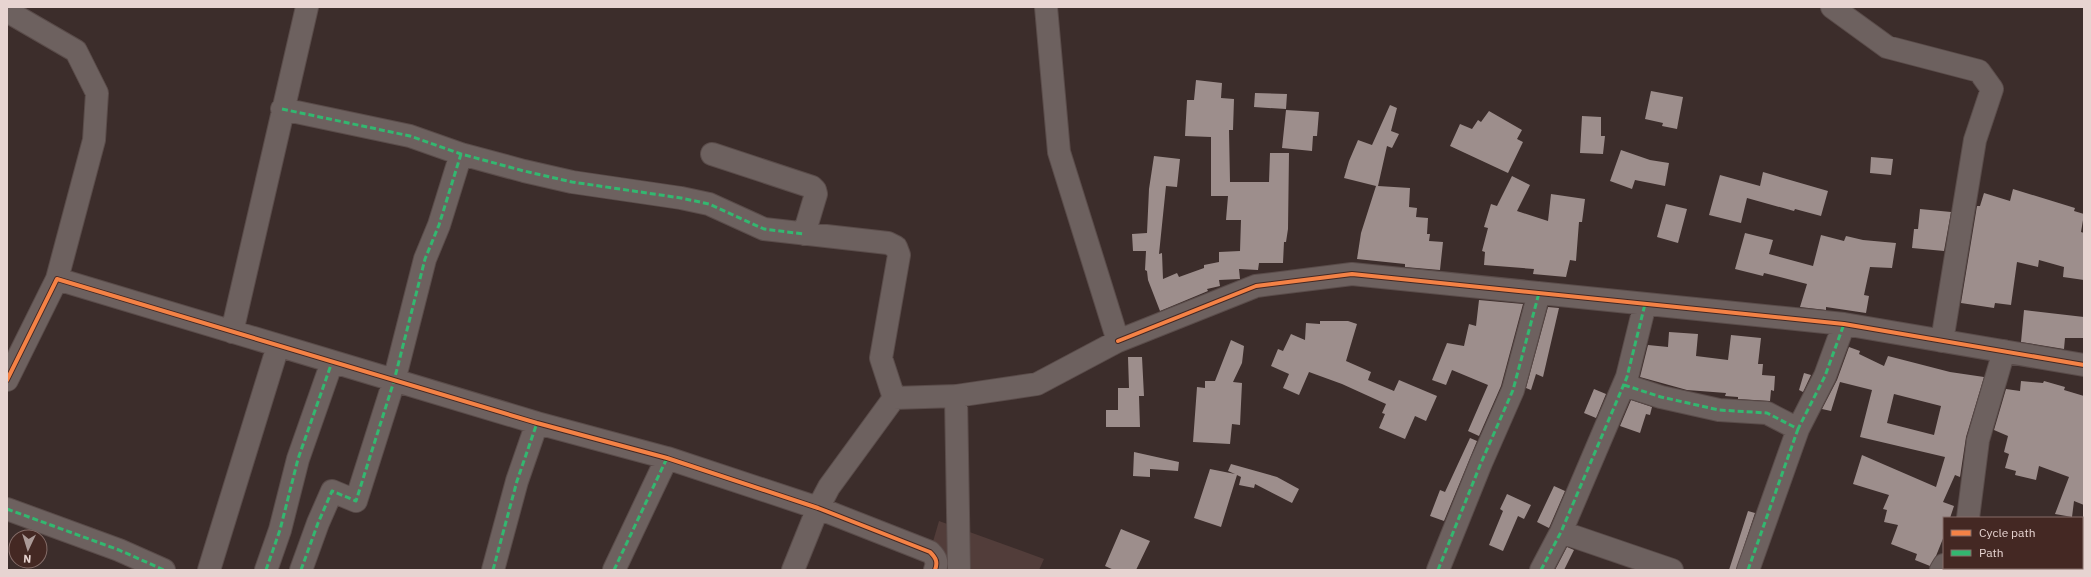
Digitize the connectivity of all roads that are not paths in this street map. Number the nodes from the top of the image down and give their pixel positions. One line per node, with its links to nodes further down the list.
1 (307, 7): 5 (street)
2 (1046, 7): 14 (street)
3 (1832, 7): 15 (street)
4 (7, 11): 9 (street)
5 (282, 109): 6 (street); 13 (street)
6 (461, 154): 8 (street); 21 (street)
7 (712, 154): 8 (street)
8 (804, 234): 24 (street)
9 (57, 279): 13 (street); 20 (street)
10 (1539, 293): 11 (street); 14 (street); 41 (street)
11 (1644, 304): 12 (street); 22 (street)
12 (1844, 324): 15 (street); 26 (street)
13 (232, 332): 16 (street)
14 (1118, 341): 23 (street)
15 (1942, 341): 17 (street)
16 (278, 346): 18 (street); 33 (street)
17 (2004, 351): 19 (street); 30 (street)
18 (332, 362): 21 (street); 34 (street)
19 (2084, 365)
20 (7, 380)
21 (394, 381): 25 (street); 35 (street)
22 (1624, 384): 26 (street); 31 (street)
23 (956, 396): 24 (street); 40 (street)
24 (894, 398): 28 (street)
25 (537, 423): 27 (street); 36 (street)
26 (1798, 429): 44 (street)
27 (667, 458): 28 (street); 37 (street)
28 (818, 508): 38 (street); 39 (street)
29 (7, 509): 32 (street)
30 (1968, 517)
31 (1561, 532): 42 (street); 43 (street)
32 (164, 570)
33 (209, 570)
34 (266, 570)
35 (301, 570)
36 (493, 570)
37 (614, 570)
38 (794, 570)
39 (935, 570)
40 (959, 570)
41 (1438, 570)
42 (1541, 570)
43 (1672, 570)
44 (1748, 570)

